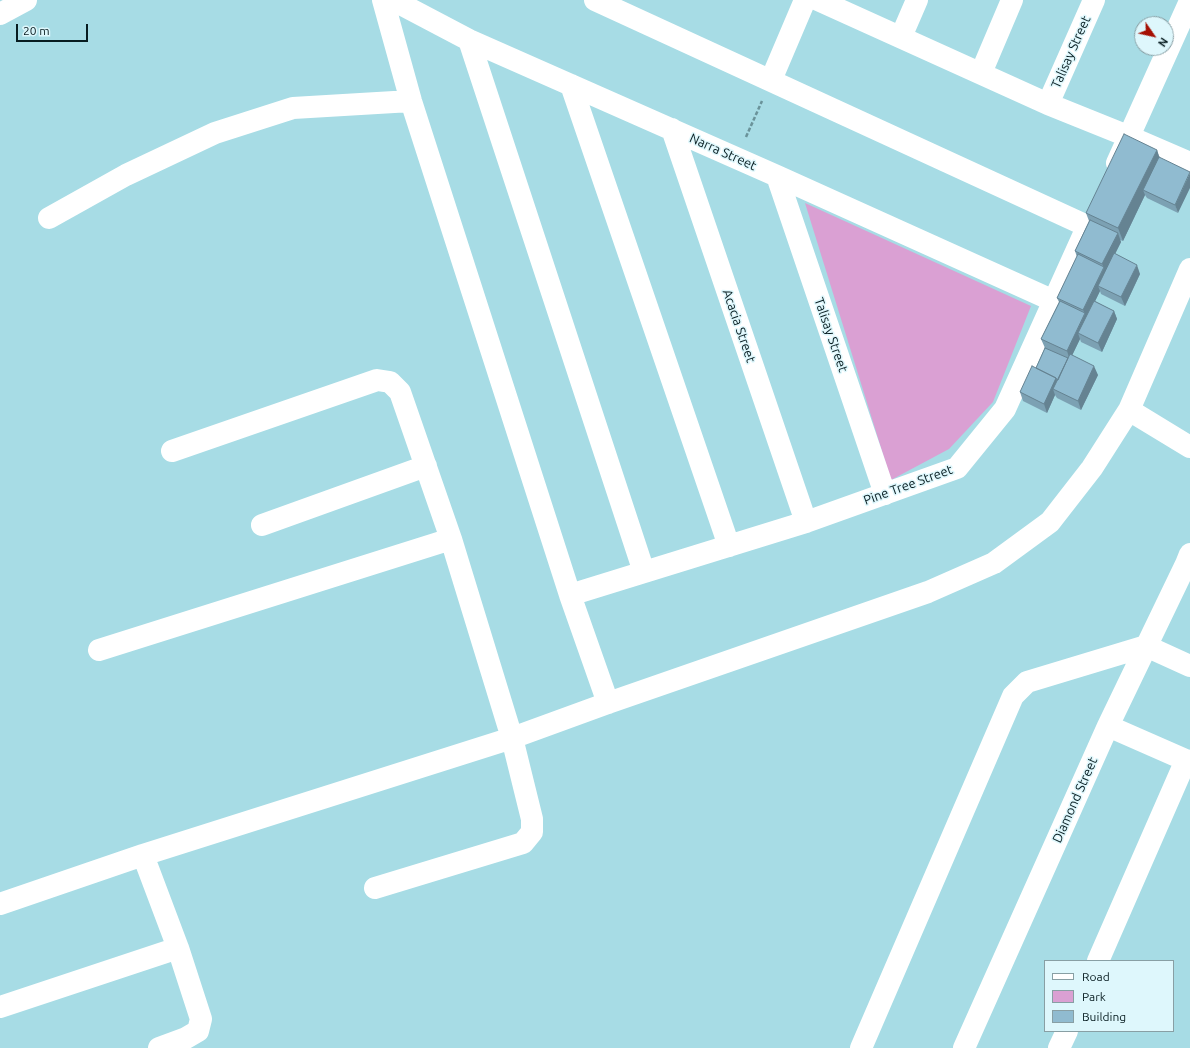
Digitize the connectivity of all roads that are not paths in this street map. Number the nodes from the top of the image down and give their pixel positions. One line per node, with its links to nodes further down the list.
1 (26, 0): 10 (street)
2 (383, 0): 16 (street)
3 (393, 0): 12 (street, Narra Street)
4 (595, 0): 14 (street)
5 (817, 0): 11 (street); 14 (street)
6 (917, 0): 11 (street)
7 (1012, 0): 13 (street)
8 (1094, 0): 17 (street, Talisay Street)
9 (1190, 1): 19 (street)
10 (0, 14)
11 (901, 37): 13 (street)
12 (469, 40): 15 (street, Narra Street); 38 (street)
13 (981, 73): 17 (street)
14 (770, 80): 25 (street)
15 (571, 85): 18 (street, Narra Street); 36 (street)
16 (410, 101): 24 (street); 39 (street)
17 (1048, 104): 19 (street)
18 (672, 129): 21 (street, Narra Street); 33 (street, Acacia Street)
19 (1130, 137): 20 (street); 22 (street)
20 (1190, 163)
21 (777, 176): 27 (street, Narra Street); 32 (street, Talisay Street)
22 (1110, 178)
23 (1097, 205): 25 (street, Pine Tree Street)
24 (49, 218)
25 (1087, 226): 27 (street, Pine Tree Street)
26 (1190, 269): 28 (street)
27 (1054, 301): 32 (street, Pine Tree Street)
28 (1129, 410): 29 (street); 43 (street)
29 (1190, 447)
30 (172, 451): 31 (street)
31 (426, 466): 34 (street); 35 (street)
32 (885, 494): 33 (street, Pine Tree Street)
33 (806, 522): 36 (street, Pine Tree Street)
34 (262, 525)
35 (451, 539): 41 (street); 45 (street)
36 (728, 546): 38 (street, Pine Tree Street)
37 (1189, 561): 40 (street, Diamond Street)
38 (644, 572): 39 (street, Pine Tree Street)
39 (570, 595): 43 (street)
40 (1146, 646): 42 (street); 44 (street, Diamond Street); 55 (street)
41 (99, 650)
42 (1190, 666)
43 (608, 703): 45 (street)
44 (1108, 726): 46 (street); 56 (street, Diamond Street)
45 (512, 738): 47 (street); 48 (street)
46 (1188, 761): 51 (street)
47 (143, 855): 49 (street); 50 (street)
48 (375, 888)
49 (0, 904)
50 (178, 948): 52 (street); 54 (street)
51 (1098, 960)
52 (0, 1007)
53 (1067, 1032): 57 (street)
54 (159, 1048)
55 (861, 1048)
56 (964, 1048)
57 (1059, 1048)

